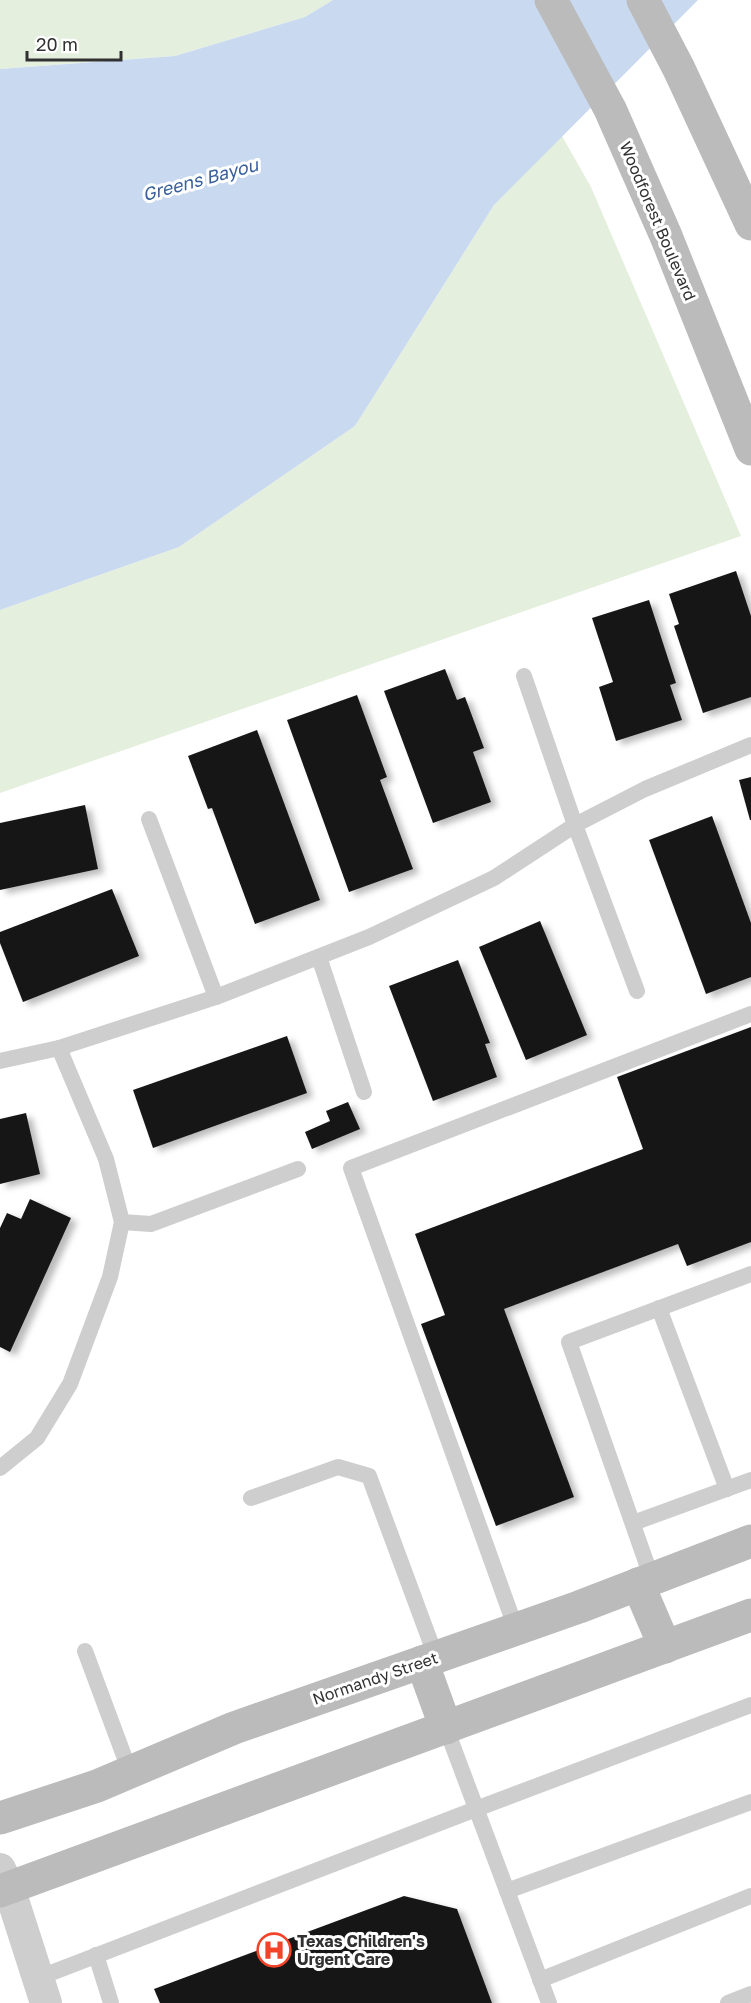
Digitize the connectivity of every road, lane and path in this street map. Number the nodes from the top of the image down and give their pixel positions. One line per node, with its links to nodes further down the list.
1 (551, 0): 4 (main road, Woodforest Boulevard)
2 (643, 0): 3 (main road)
3 (751, 224)
4 (751, 449)
5 (524, 676): 8 (lane)
6 (751, 745): 8 (lane)
7 (149, 819): 11 (lane)
8 (575, 825): 9 (lane); 10 (lane)
9 (319, 957): 11 (lane); 15 (lane)
10 (637, 991)
11 (216, 997): 13 (lane)
12 (751, 1014): 28 (lane)
13 (59, 1048): 14 (lane); 17 (lane)
14 (0, 1061)
15 (364, 1092)
16 (298, 1169): 17 (lane)
17 (122, 1222): 20 (lane)
18 (751, 1274): 19 (lane)
19 (659, 1308): 22 (lane); 24 (lane)
20 (0, 1468)
21 (751, 1480): 22 (lane)
22 (727, 1489): 24 (lane)
23 (251, 1498): 31 (lane)
24 (633, 1523): 26 (lane)
25 (751, 1541): 26 (main road, Normandy Street)
26 (645, 1582): 28 (main road, Normandy Street); 29 (main road)
27 (751, 1615): 29 (main road)
28 (516, 1629): 31 (main road, Normandy Street)
29 (665, 1647): 33 (main road)
30 (85, 1651): 34 (lane)
31 (429, 1659): 33 (main road); 34 (main road, Normandy Street)
32 (751, 1705): 36 (lane)
33 (446, 1728): 36 (lane); 38 (main road)
34 (130, 1772): 37 (main road, Normandy Street)
35 (751, 1802): 39 (lane)
36 (476, 1809): 39 (lane); 41 (lane)
37 (0, 1818)
38 (3, 1883): 43 (street)
39 (507, 1891): 42 (lane)
40 (751, 1896): 42 (lane)
41 (96, 1956): 43 (lane); 45 (lane)
42 (540, 1980): 46 (lane)
43 (42, 1990)
44 (751, 1994): 47 (lane)
45 (111, 2003)
46 (549, 2003)
47 (728, 2003)

